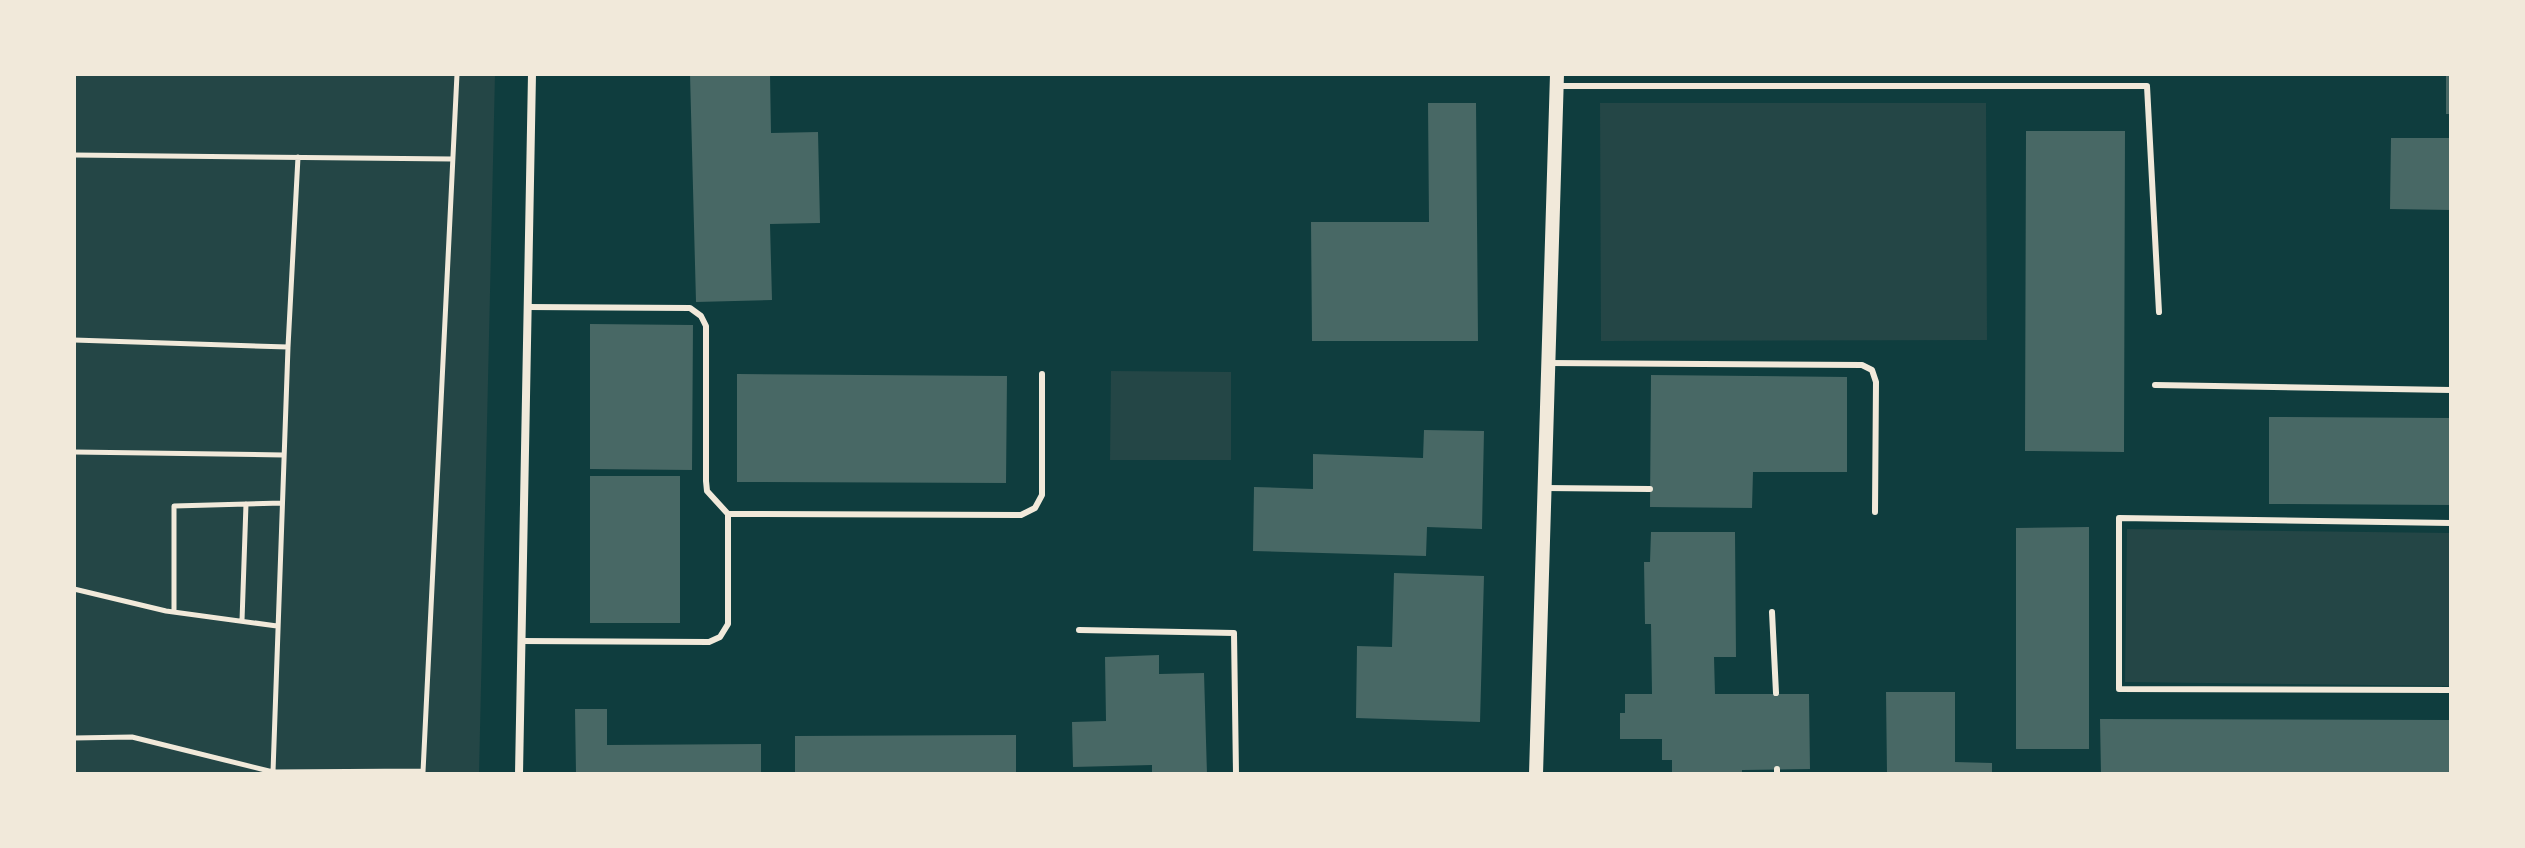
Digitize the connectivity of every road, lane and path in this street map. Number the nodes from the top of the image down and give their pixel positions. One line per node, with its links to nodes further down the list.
1 (457, 74): 6 (path)
2 (532, 74): 7 (street)
3 (1557, 80): 8 (lane); 11 (street)
4 (74, 155): 5 (path)
5 (298, 157): 6 (path); 10 (path)
6 (452, 159): 35 (path)
7 (527, 307): 22 (lane); 30 (street)
8 (2159, 312)
9 (74, 340): 10 (path)
10 (288, 347): 16 (path)
11 (1548, 363): 17 (street); 21 (lane)
12 (1042, 374): 22 (lane)
13 (2155, 385): 14 (lane)
14 (2451, 390)
15 (74, 452): 16 (path)
16 (283, 455): 19 (path)
17 (1545, 488): 18 (lane); 38 (street)
18 (1650, 489)
19 (282, 503): 20 (path); 28 (path)
20 (246, 504): 25 (path); 27 (path)
21 (1875, 512)
22 (728, 514): 30 (lane)
23 (2451, 523): 31 (lane)
24 (74, 589): 25 (path)
25 (174, 612): 27 (path)
26 (1772, 612): 32 (lane)
27 (242, 621): 28 (path)
28 (277, 626): 34 (path)
29 (1079, 630): 37 (lane)
30 (521, 641): 36 (street)
31 (2451, 690)
32 (1776, 693)
33 (74, 738): 34 (path)
34 (273, 772): 35 (path)
35 (423, 772)
36 (519, 774)
37 (1236, 774)
38 (1536, 774)

